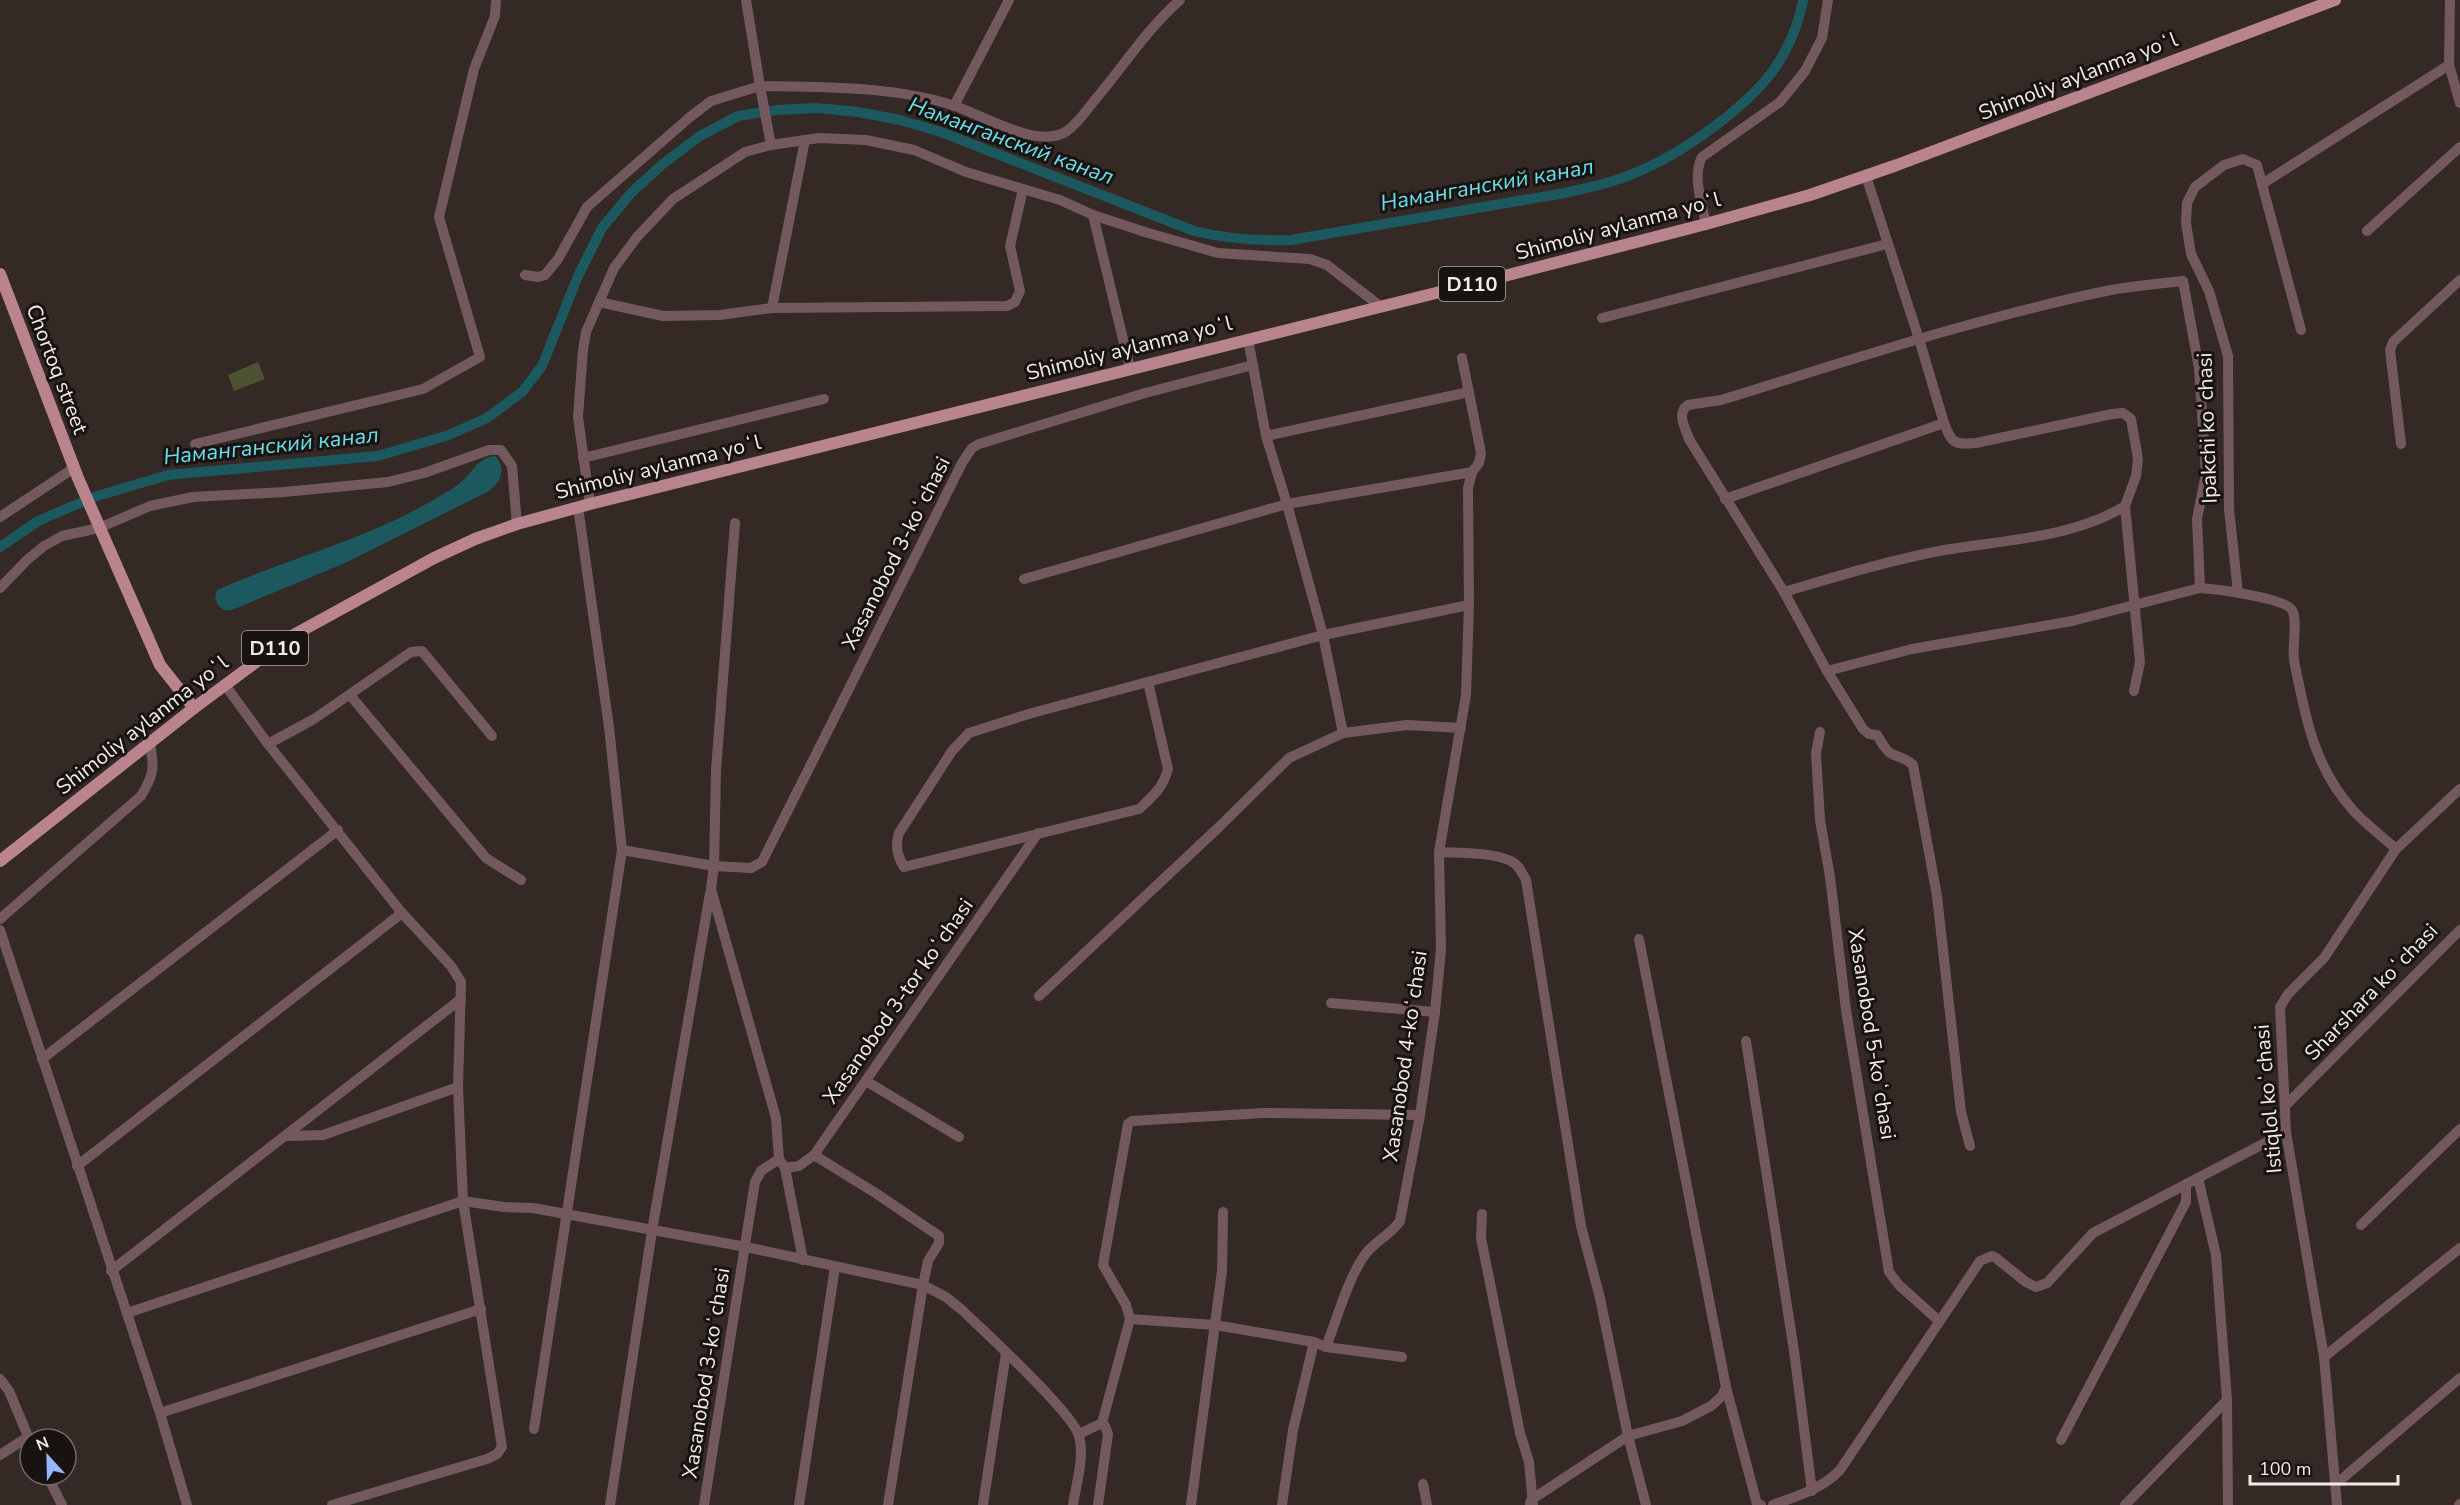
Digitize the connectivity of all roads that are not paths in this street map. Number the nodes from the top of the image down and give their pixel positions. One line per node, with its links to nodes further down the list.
1 (496, 0): 41 (street)
2 (746, 0): 9 (street)
3 (1010, 0): 11 (street)
4 (1180, 0): 11 (street)
5 (1828, 0): 19 (street)
6 (2335, 0): 15 (main road, Shimoliy aylanma yoʻl / D110)
7 (2450, 0): 8 (street)
8 (2450, 65): 10 (street); 16 (street)
9 (761, 91): 11 (street); 13 (street); 24 (street)
10 (2460, 103)
11 (954, 106)
12 (805, 140): 13 (street); 17 (street); 29 (street)
13 (770, 141): 27 (street)
14 (2460, 147): 20 (street)
15 (1866, 176): 19 (main road, Shimoliy aylanma yoʻl / D110); 21 (street)
16 (2262, 184): 22 (street, Ipakchi koʻchasi); 31 (street)
17 (1023, 189): 18 (street); 29 (street)
18 (1093, 215): 28 (street); 36 (street)
19 (1706, 224): 28 (main road, Shimoliy aylanma yoʻl / D110)
20 (2367, 231)
21 (1887, 244): 30 (street); 33 (street)
22 (2199, 270): 26 (street); 58 (street, Ipakchi koʻchasi)
23 (0, 274): 45 (main road, Chortoq street)
24 (525, 275)
25 (2460, 280): 42 (street)
26 (2183, 281): 33 (street); 56 (street)
27 (599, 302): 29 (street); 43 (street)
28 (1380, 306): 32 (main road, Shimoliy aylanma yoʻl / D110)
29 (772, 308)
30 (1602, 318)
31 (2301, 330)
32 (1248, 339): 35 (street); 36 (main road, Shimoliy aylanma yoʻl / D110)
33 (1919, 339): 39 (street); 46 (street)
34 (1462, 358): 37 (street, Xasanobod 4-koʻchasi)
35 (1253, 365): 40 (street); 81 (street, Xasanobod 3-koʻchasi)
36 (1130, 368): 48 (main road, Shimoliy aylanma yoʻl / D110)
37 (1469, 392): 40 (street); 44 (street, Xasanobod 4-koʻchasi)
38 (824, 399): 43 (street)
39 (1944, 423): 46 (street); 49 (street)
40 (1266, 436): 47 (street)
41 (195, 444)
42 (2401, 444)
43 (583, 458): 48 (street)
44 (1472, 472): 47 (street); 59 (street, Xasanobod 4-koʻchasi)
45 (76, 473): 50 (street); 53 (main road, Chortoq street)
46 (1725, 499): 57 (street)
47 (1287, 504): 54 (street); 61 (street)
48 (584, 506): 52 (main road, Shimoliy aylanma yoʻl / D110); 78 (street)
49 (2125, 506): 57 (street); 60 (street)
50 (0, 517)
51 (735, 523): 81 (street)
52 (517, 524): 53 (street); 64 (main road, Shimoliy aylanma yoʻl / D110)
53 (98, 525): 55 (street); 67 (main road, Chortoq street)
54 (1024, 579)
55 (0, 588)
56 (2200, 588): 58 (street); 60 (street)
57 (1784, 592): 62 (street)
58 (2238, 593): 77 (street)
59 (1469, 605): 61 (street); 68 (street, Xasanobod 4-koʻchasi)
60 (2134, 605): 62 (street); 65 (street)
61 (1323, 635): 63 (street); 70 (street)
62 (1827, 671): 103 (street)
63 (1148, 682): 76 (street); 76 (street)
64 (225, 685): 67 (main road, Shimoliy aylanma yoʻl / D110); 73 (street)
65 (2134, 691)
66 (350, 695): 71 (street); 73 (street); 82 (street)
67 (194, 708): 72 (main road, Shimoliy aylanma yoʻl / D110)
68 (1461, 728): 70 (street); 79 (street, Xasanobod 4-koʻchasi)
69 (1820, 732): 124 (street, Xasanobod 5-koʻchasi)
70 (1343, 733): 89 (street)
71 (492, 736)
72 (150, 742): 80 (main road, Shimoliy aylanma yoʻl / D110); 85 (street)
73 (268, 744): 75 (street)
74 (2460, 789): 77 (street, Istiqlol koʻchasi)
75 (338, 830): 84 (street); 94 (street)
76 (1038, 833): 95 (street, Xasanobod 3-tor koʻchasi)
77 (2396, 849): 97 (street, Istiqlol koʻchasi)
78 (622, 850): 81 (street, Xasanobod 3-koʻchasi); 112 (street)
79 (1439, 852): 92 (street, Xasanobod 4-koʻchasi); 140 (street)
80 (0, 861)
81 (714, 866): 83 (street)
82 (521, 880)
83 (711, 889): 105 (street); 114 (street)
84 (402, 913): 90 (street); 106 (street)
85 (0, 919)
86 (0, 930): 94 (street)
87 (2460, 930): 97 (street, Sharshara koʻchasi)
88 (1639, 939): 133 (street)
89 (1039, 996)
90 (461, 999): 96 (street); 101 (street)
91 (1331, 1003): 92 (street)
92 (1435, 1012): 98 (street, Xasanobod 4-koʻchasi)
93 (1746, 1041): 147 (street)
94 (42, 1059): 106 (street)
95 (866, 1081): 102 (street); 104 (street, Xasanobod 3-tor koʻchasi)
96 (458, 1087): 101 (street); 109 (street)
97 (2285, 1106): 100 (street, Istiqlol koʻchasi)
98 (1420, 1115): 123 (street); 127 (street, Xasanobod 4-koʻchasi)
99 (2460, 1129): 113 (street)
100 (2286, 1132): 107 (street); 130 (street, Istiqlol koʻchasi)
101 (286, 1136): 119 (street)
102 (959, 1137)
103 (1970, 1146)
104 (814, 1155): 105 (street, Xasanobod 3-tor koʻchasi); 120 (street)
105 (782, 1163): 115 (street, Xasanobod 3-koʻchasi); 117 (street)
106 (77, 1166): 119 (street)
107 (2198, 1178): 108 (street); 134 (street)
108 (2186, 1184): 124 (street); 141 (street)
109 (463, 1201): 112 (street); 121 (street); 122 (street)
110 (1222, 1212): 125 (street)
111 (1482, 1214): 148 (street)
112 (565, 1216): 114 (street); 138 (street)
113 (2361, 1225)
114 (652, 1231): 115 (street); 152 (street)
115 (746, 1247): 117 (street); 153 (street, Xasanobod 3-koʻchasi)
116 (2460, 1248): 130 (street)
117 (803, 1260): 118 (street)
118 (835, 1267): 120 (street); 154 (street)
119 (111, 1271): 122 (street)
120 (922, 1285): 128 (street); 155 (street)
121 (480, 1308): 135 (street); 151 (street)
122 (128, 1313): 135 (street)
123 (1130, 1318): 125 (street); 136 (street)
124 (1939, 1321): 147 (street)
125 (1215, 1326): 126 (street); 159 (street)
126 (1314, 1342): 127 (street); 160 (street)
127 (1326, 1347): 129 (street)
128 (1006, 1353): 139 (street); 156 (street)
129 (1402, 1357)
130 (2324, 1358): 145 (street, Istiqlol koʻchasi)
131 (2460, 1378): 145 (street)
132 (0, 1379): 137 (street)
133 (1726, 1387): 140 (street); 163 (street)
134 (2227, 1400): 165 (street); 166 (street)
135 (160, 1413): 150 (street)
136 (1102, 1423): 139 (street); 158 (street)
137 (24, 1427)
138 (534, 1430)
139 (1079, 1434): 157 (street)
140 (1628, 1436): 148 (street); 162 (street)
141 (2061, 1440)
142 (18, 1445): 143 (street)
143 (0, 1455)
144 (1424, 1484): 161 (street)
145 (2336, 1484): 167 (street, Istiqlol koʻchasi)
146 (53, 1487): 149 (street)
147 (1812, 1491): 164 (street)
148 (1531, 1503)
149 (62, 1505)
150 (187, 1505)
151 (332, 1505)
152 (610, 1505)
153 (704, 1505)
154 (798, 1505)
155 (888, 1505)
156 (983, 1505)
157 (1073, 1505)
158 (1098, 1505)
159 (1191, 1505)
160 (1282, 1505)
161 (1427, 1505)
162 (1646, 1505)
163 (1761, 1505)
164 (1773, 1505)
165 (2125, 1505)
166 (2228, 1505)
167 (2337, 1505)

